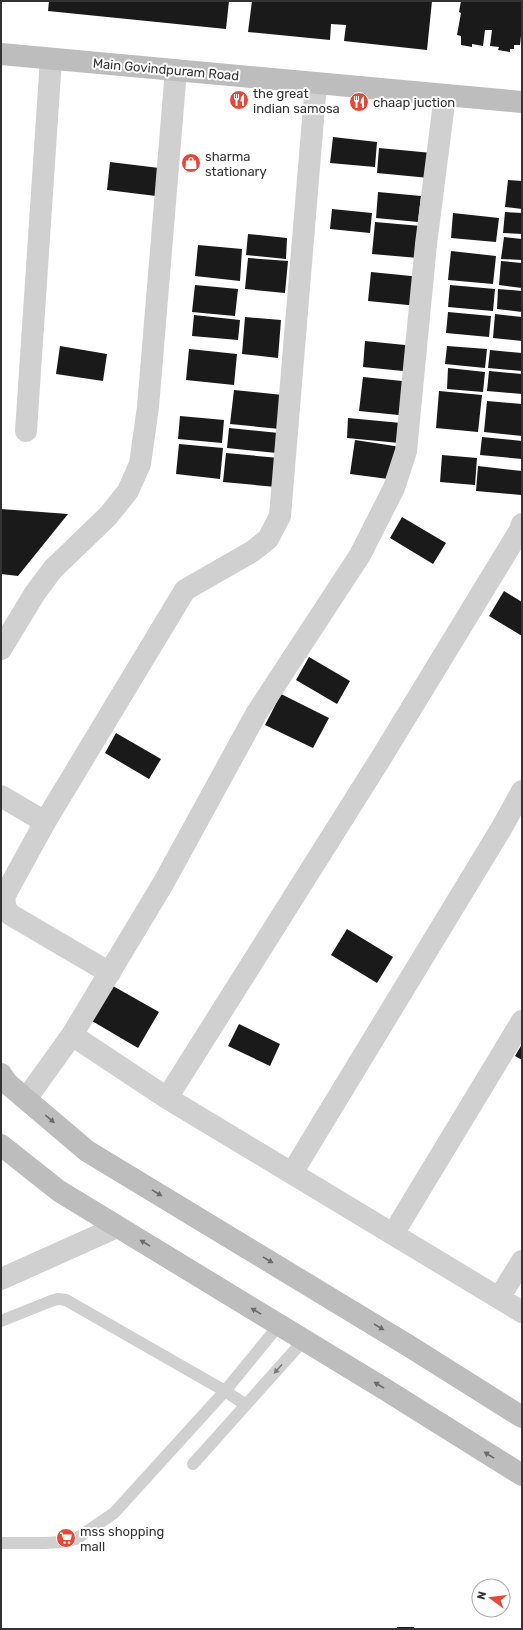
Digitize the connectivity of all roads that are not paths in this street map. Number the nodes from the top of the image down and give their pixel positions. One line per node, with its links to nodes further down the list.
1 (1, 54): 2 (street, Main Govindpuram Road)
2 (51, 59): 3 (street, Main Govindpuram Road); 7 (street)
3 (176, 70): 4 (street, Main Govindpuram Road); 9 (street)
4 (316, 83): 5 (street, Main Govindpuram Road); 12 (street)
5 (445, 95): 6 (street, Main Govindpuram Road); 13 (street)
6 (522, 102)
7 (26, 431)
8 (522, 524): 17 (street)
9 (1, 649)
10 (522, 791): 20 (street)
11 (1, 796): 12 (street)
12 (45, 822): 13 (street)
13 (110, 973): 15 (street)
14 (522, 1021): 22 (street)
15 (72, 1035): 17 (street); 18 (street)
16 (1, 1074): 18 (street)
17 (167, 1098): 20 (street)
18 (26, 1099): 32 (street, one-way to 32)
19 (1, 1145): 21 (street)
20 (292, 1173): 22 (street)
21 (117, 1227): 24 (street); 28 (street, one-way to 21)
22 (393, 1234): 25 (street)
23 (522, 1261): 25 (street)
24 (1, 1279)
25 (499, 1298): 26 (street)
26 (522, 1312)
27 (1, 1320): 30 (lane)
28 (279, 1325): 29 (street); 30 (lane)
29 (304, 1340): 31 (lane, one-way to 31); 34 (street, one-way to 29)
30 (225, 1392): 31 (lane); 35 (lane)
31 (246, 1405): 33 (lane)
32 (522, 1417)
33 (193, 1464)
34 (522, 1475)
35 (1, 1543)

